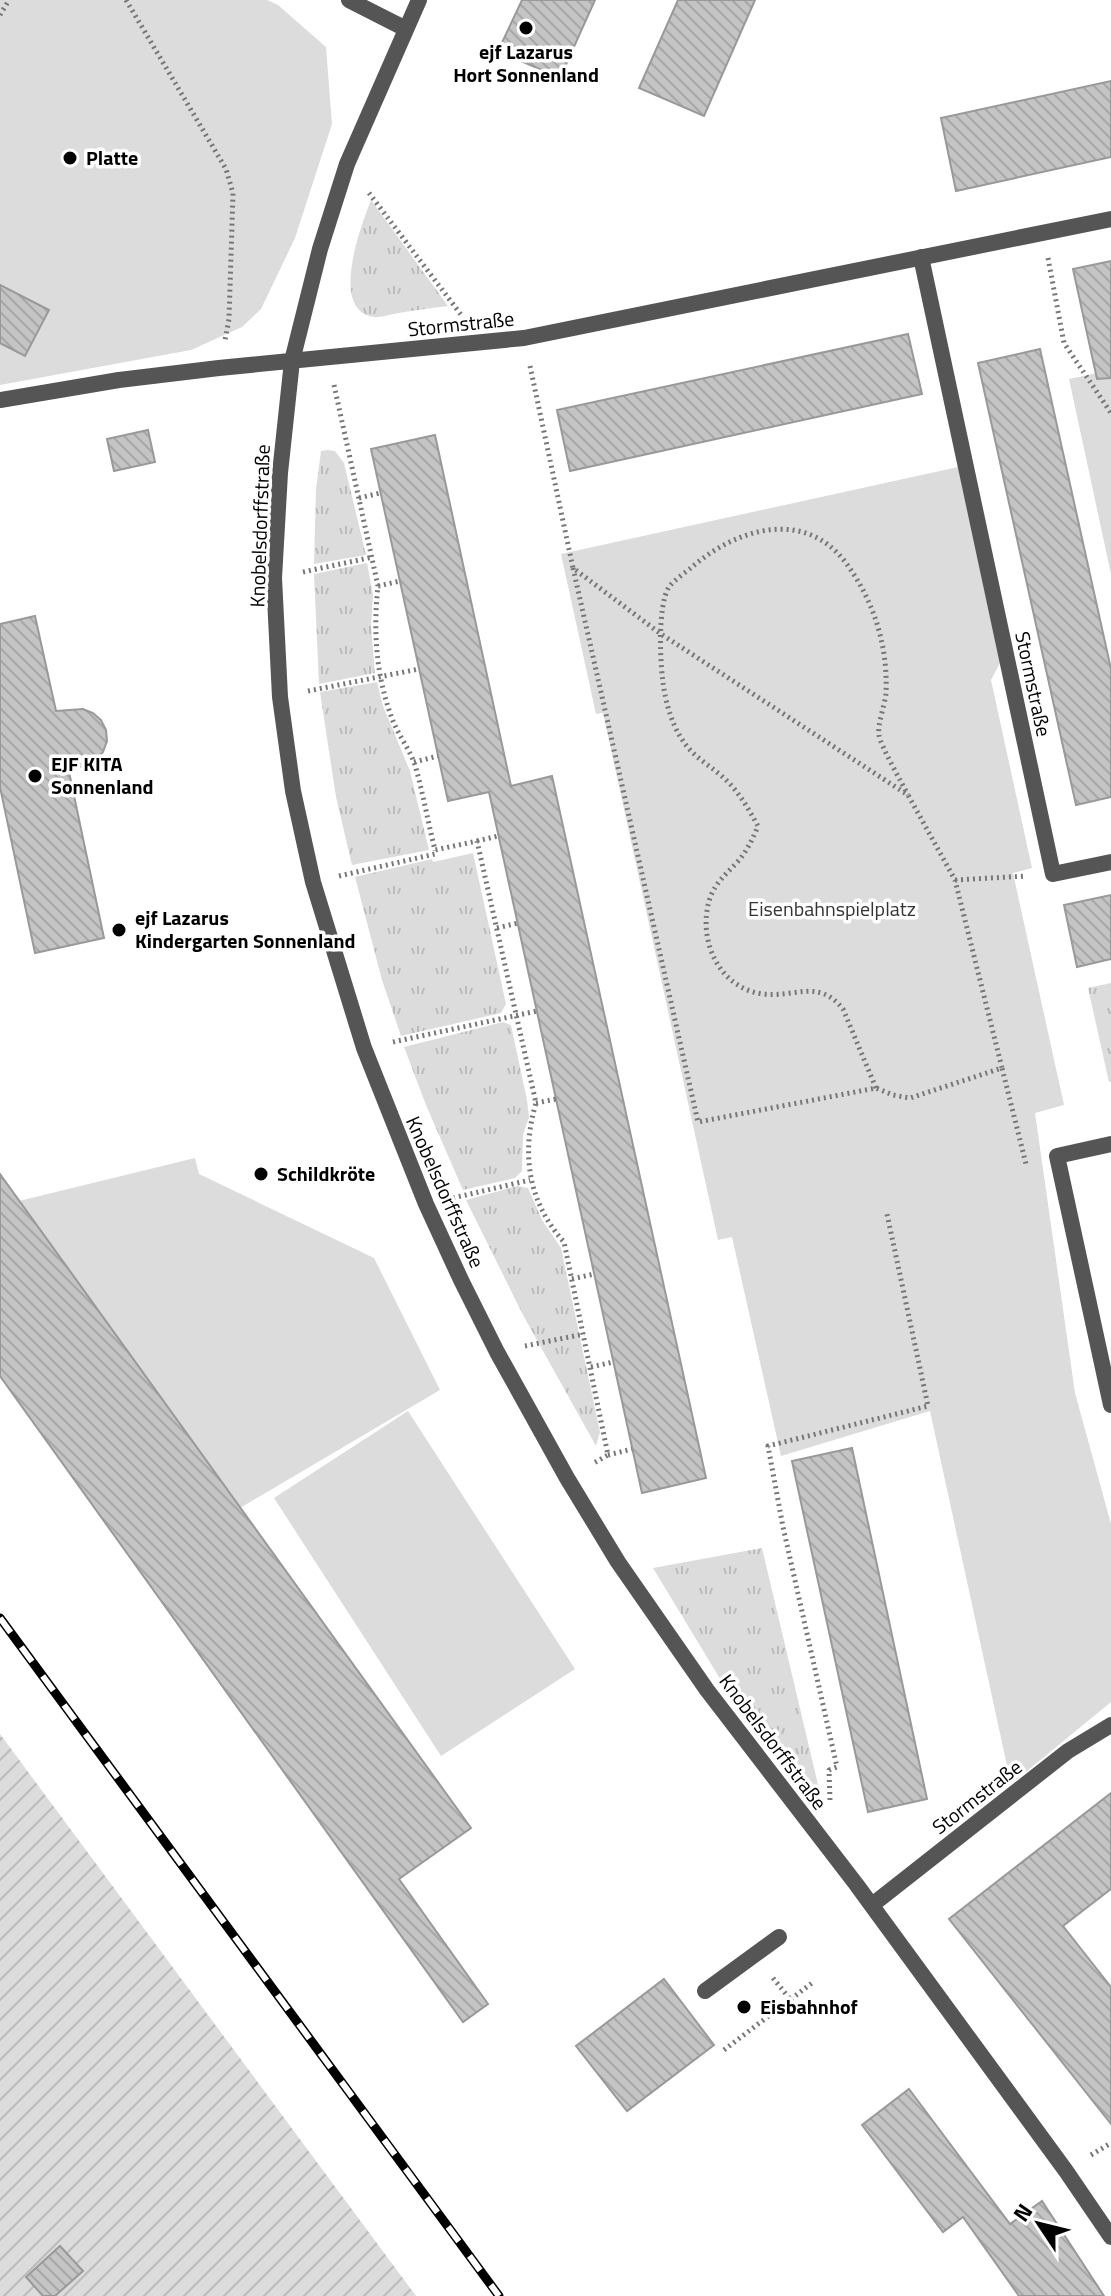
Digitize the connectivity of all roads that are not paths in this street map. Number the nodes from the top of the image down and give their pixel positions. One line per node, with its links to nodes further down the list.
1 (349, 0): 3 (street)
2 (419, 0): 3 (street, Knobelsdorffstraße)
3 (406, 29): 6 (street, Knobelsdorffstraße)
4 (1111, 219): 5 (street, Stormstraße)
5 (921, 257): 6 (street, Stormstraße); 8 (street, Stormstraße)
6 (292, 361): 7 (street, Stormstraße); 12 (street, Knobelsdorffstraße)
7 (0, 400)
8 (1111, 862)
9 (1111, 1144): 10 (street)
10 (1111, 1405)
11 (1111, 1725): 12 (street, Stormstraße)
12 (872, 1905): 15 (street, Knobelsdorffstraße)
13 (779, 1937): 14 (street)
14 (705, 1991)
15 (1111, 2237)

